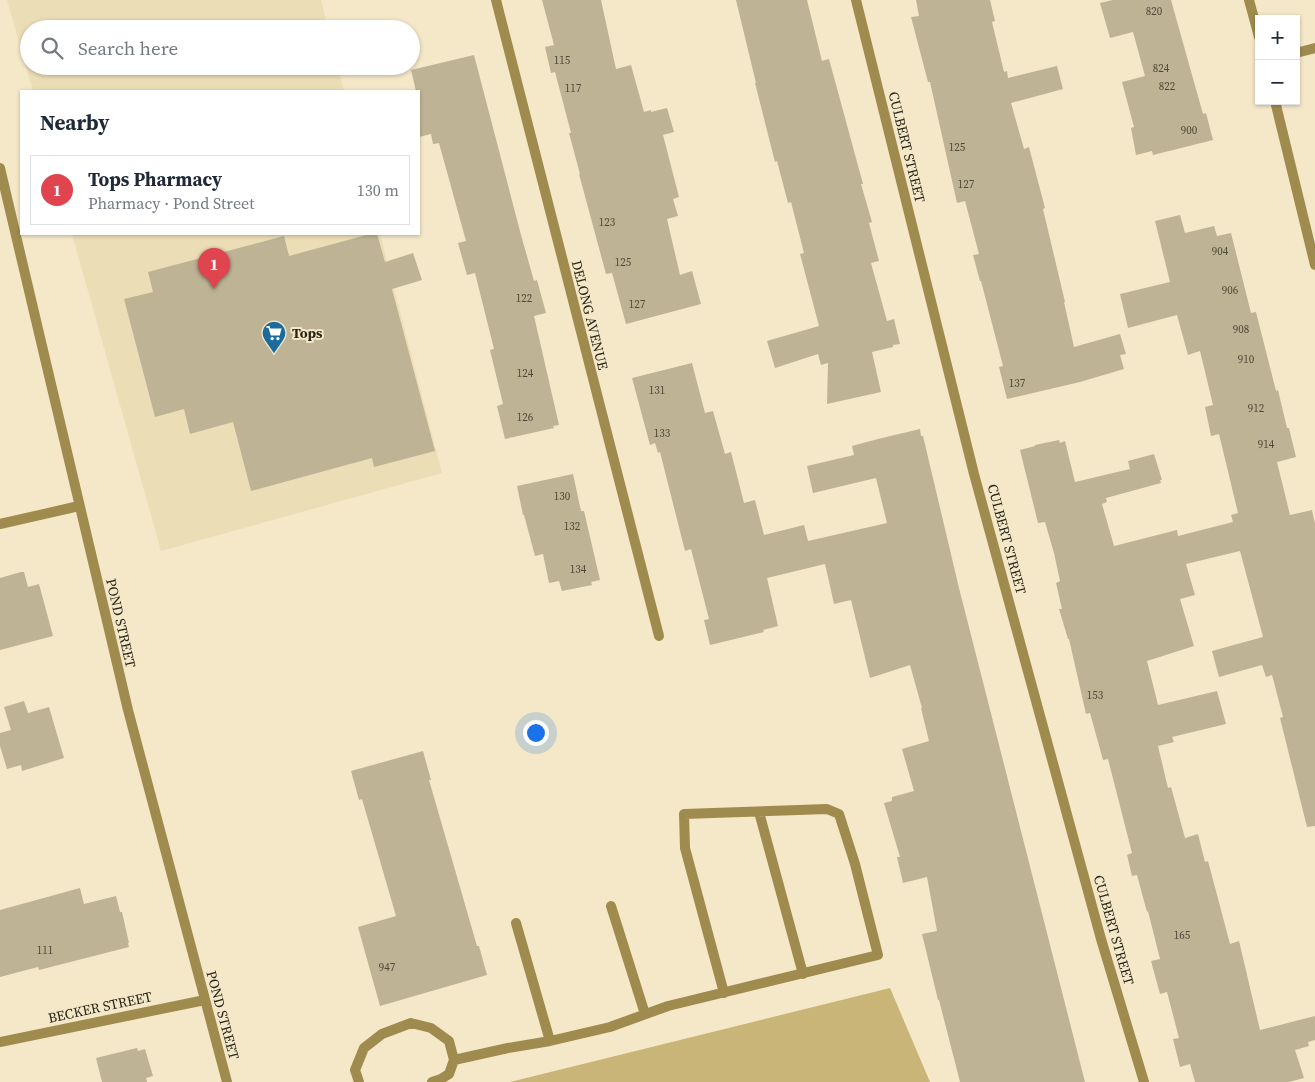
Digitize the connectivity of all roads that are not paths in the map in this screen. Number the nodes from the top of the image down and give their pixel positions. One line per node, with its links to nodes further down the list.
1 (496, 0): 13 (street, DELONG AVENUE)
2 (856, 0): 27 (street, CULBERT STREET)
3 (1249, 0): 4 (street)
4 (1255, 22)
5 (1315, 48): 6 (street)
6 (1300, 52)
7 (1276, 105): 10 (street)
8 (0, 168): 9 (street, POND STREET)
9 (2, 183): 11 (street, POND STREET)
10 (1315, 264)
11 (79, 506): 12 (street); 19 (street, POND STREET)
12 (0, 524)
13 (659, 636)
14 (760, 812): 17 (street); 17 (street); 18 (street)
15 (611, 906): 20 (street)
16 (516, 923): 21 (street)
17 (803, 974): 18 (street)
18 (724, 992): 20 (street)
19 (205, 1000): 22 (street, BECKER STREET); 24 (street, POND STREET)
20 (645, 1014): 21 (street)
21 (550, 1041): 23 (street)
22 (0, 1042)
23 (454, 1060): 25 (street); 26 (street)
24 (227, 1082)
25 (359, 1082)
26 (432, 1082)
27 (1144, 1082)

